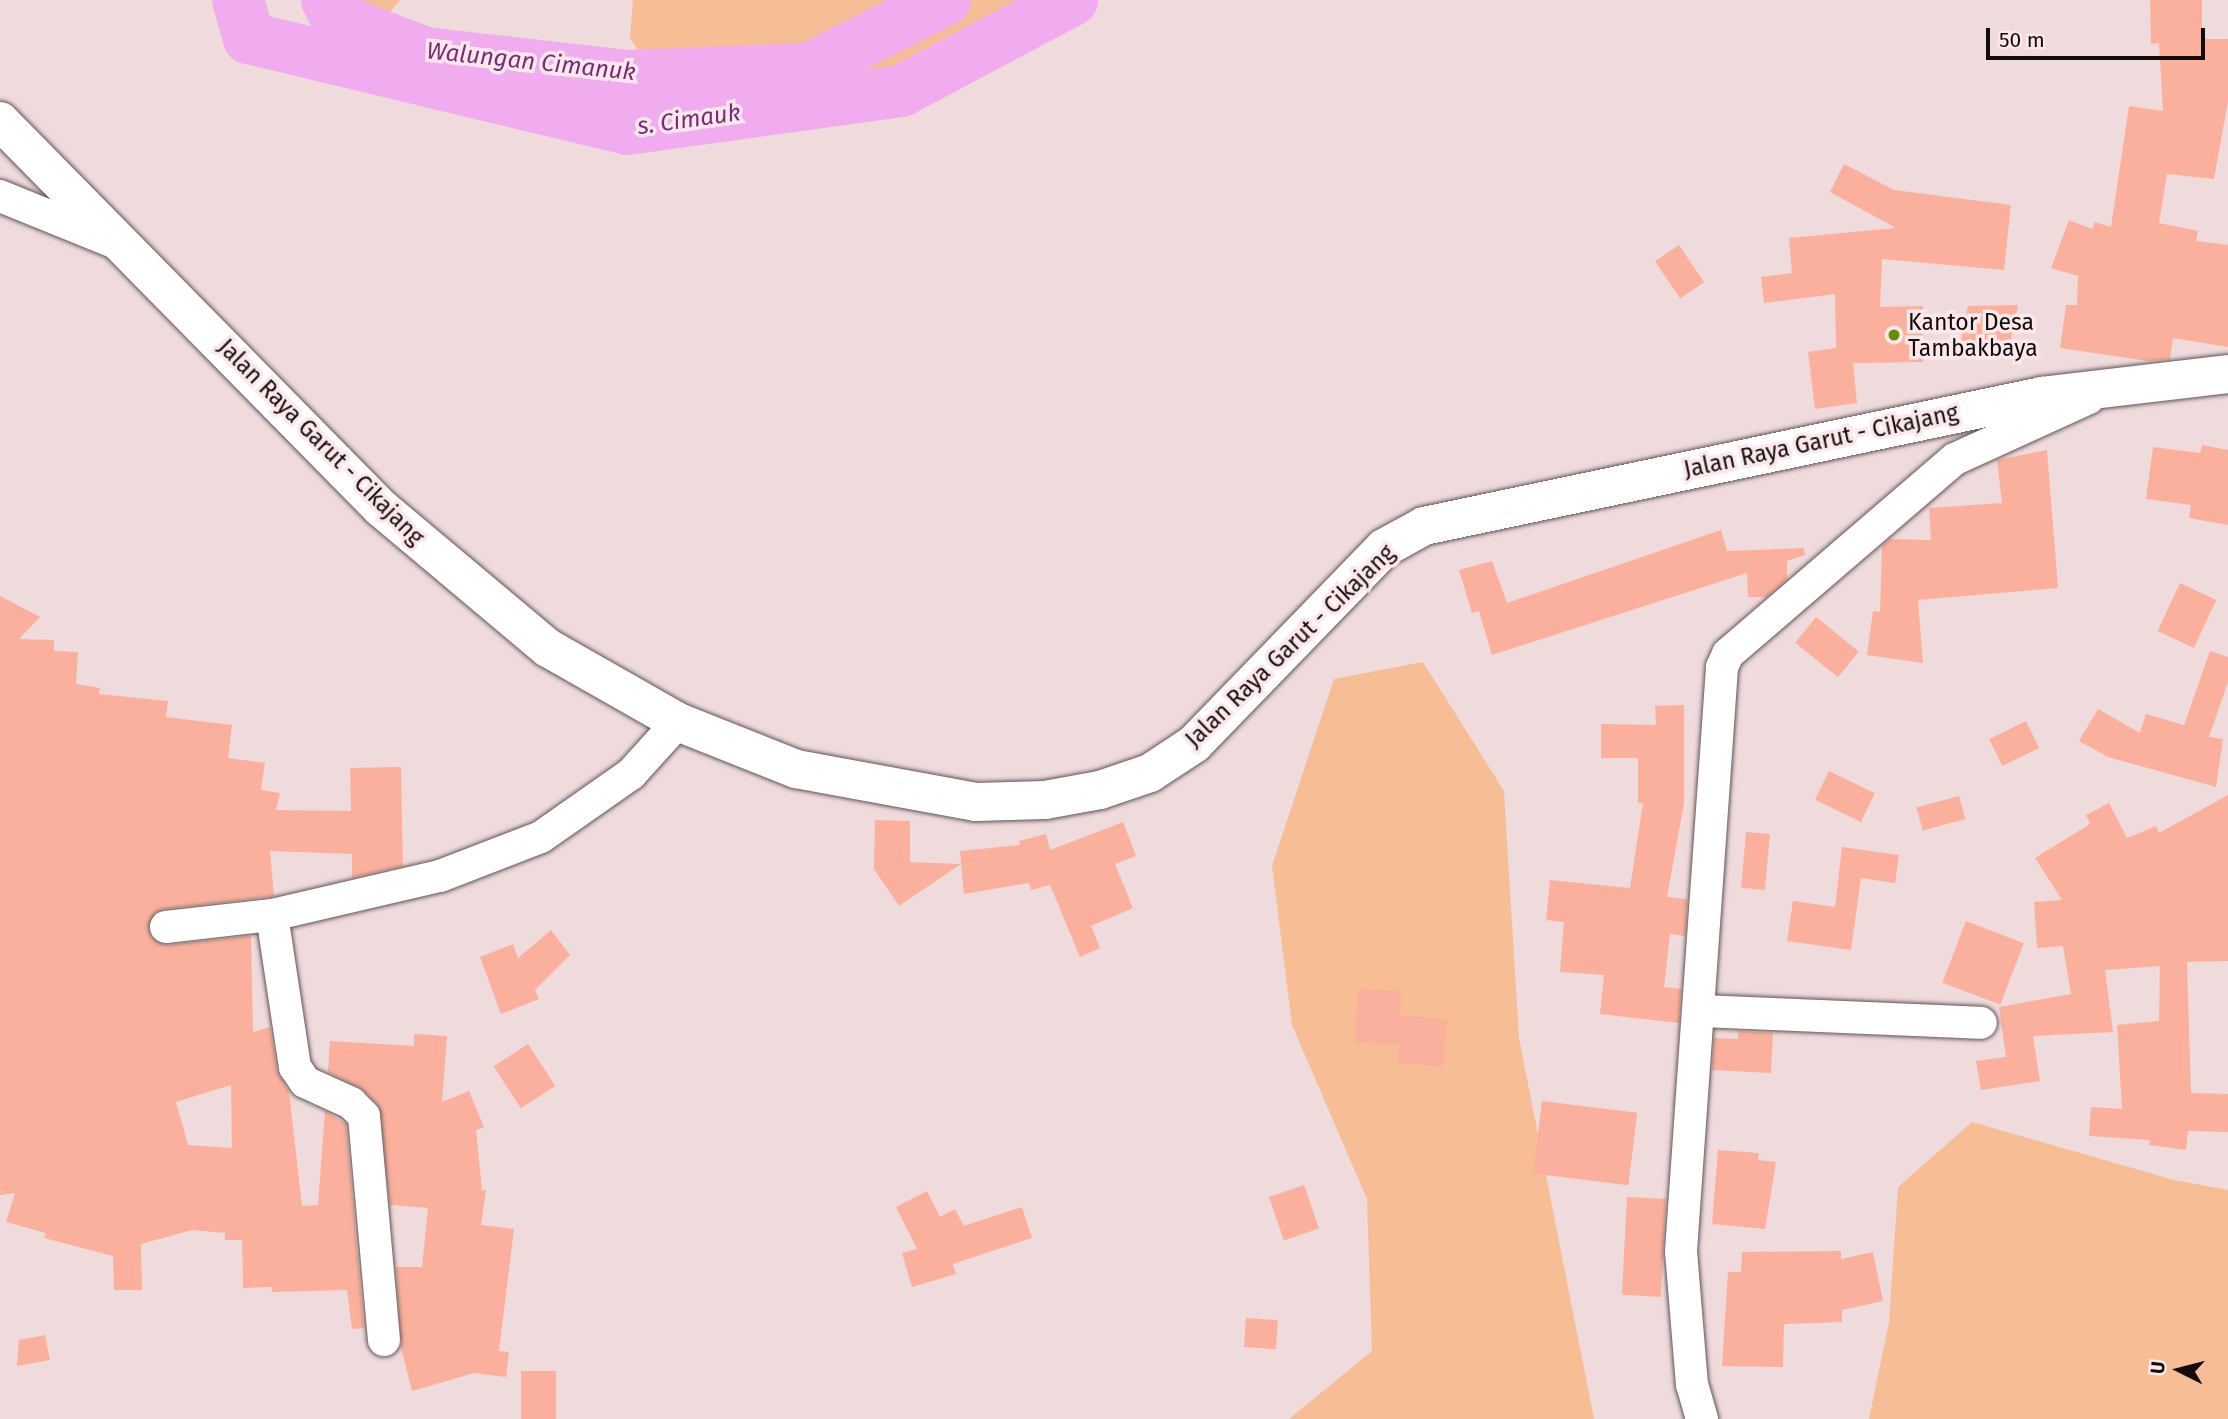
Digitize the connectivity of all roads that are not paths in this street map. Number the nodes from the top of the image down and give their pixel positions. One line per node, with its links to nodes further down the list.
1 (0, 121): 3 (main road, Jalan Raya Garut - Cikajang)
2 (0, 196): 3 (street)
3 (129, 248): 6 (main road, Jalan Raya Garut - Cikajang)
4 (2228, 374): 5 (main road, Jalan Raya Garut - Cikajang)
5 (2124, 385): 6 (main road, Jalan Raya Garut - Cikajang); 9 (street)
6 (678, 722): 7 (street)
7 (272, 915): 8 (street); 11 (street)
8 (166, 927)
9 (1700, 1011): 10 (street); 12 (street)
10 (1981, 1023)
11 (384, 1340)
12 (1702, 1419)

